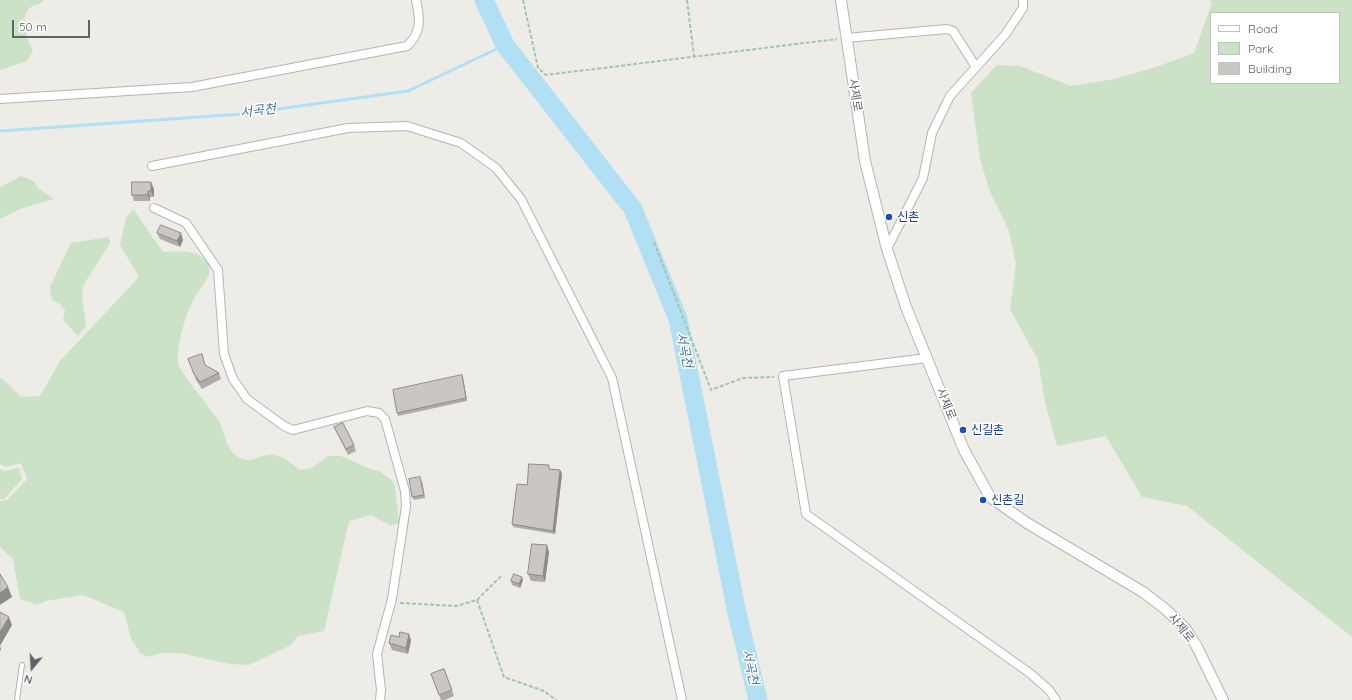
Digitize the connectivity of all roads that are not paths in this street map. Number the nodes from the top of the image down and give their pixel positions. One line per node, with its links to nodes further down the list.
1 (416, 0): 6 (street)
2 (841, 0): 4 (street, 사제로)
3 (1022, 0): 5 (street)
4 (846, 38): 5 (street); 9 (street, 사제로)
5 (976, 67): 9 (street)
6 (0, 99)
7 (152, 166): 14 (street)
8 (154, 208): 13 (street)
9 (887, 249): 10 (street, 사제로)
10 (926, 358): 15 (street); 16 (street, 사제로)
11 (22, 665): 12 (lane)
12 (17, 700)
13 (380, 700)
14 (682, 700)
15 (1056, 700)
16 (1223, 700)

